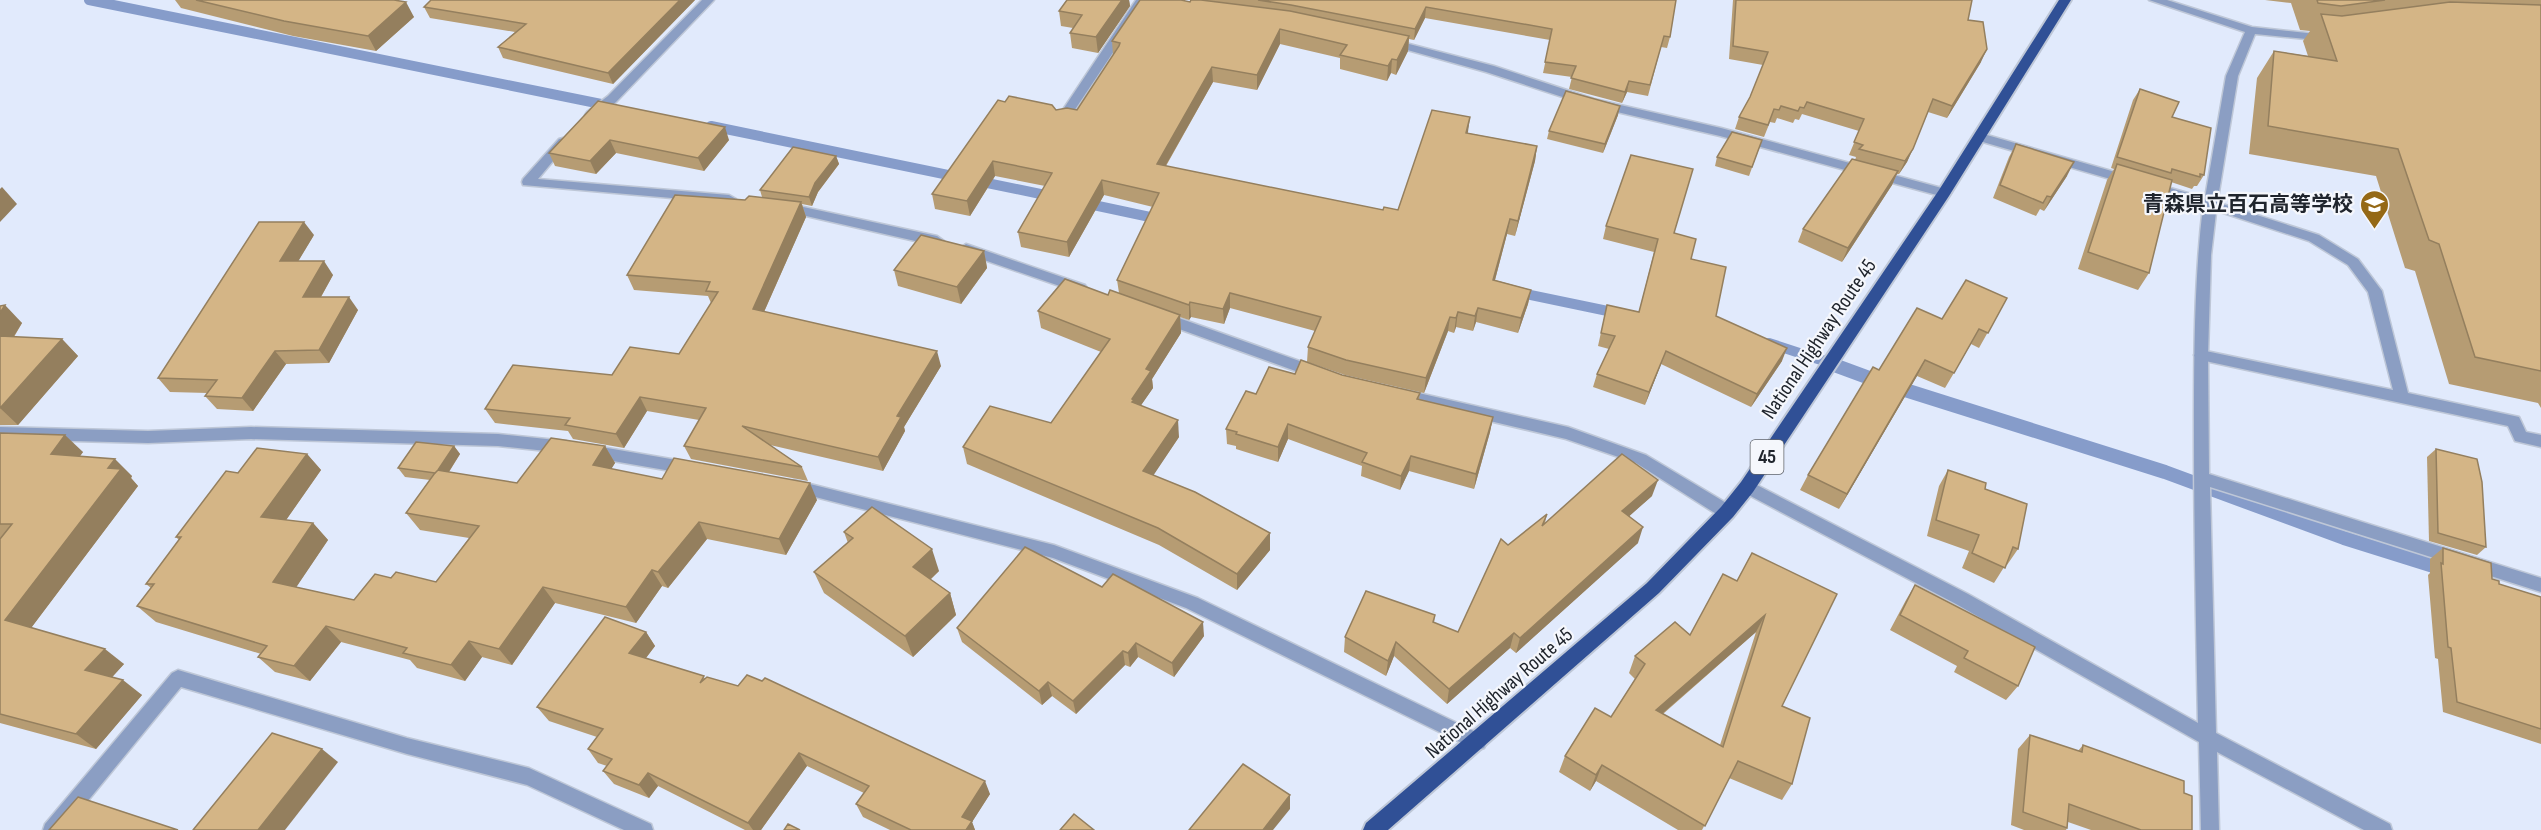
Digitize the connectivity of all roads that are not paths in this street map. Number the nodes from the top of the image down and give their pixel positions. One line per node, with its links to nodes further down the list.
1 (708, 0): 11 (street)
2 (1142, 0): 8 (street)
3 (2065, 0): 9 (highway, National Highway Route 45 / 45)
4 (2155, 0): 5 (street)
5 (2252, 30): 6 (street); 12 (street)
6 (2334, 36)
7 (1382, 40): 10 (street)
8 (1062, 120)
9 (1980, 136): 10 (highway, National Highway Route 45 / 45); 12 (street)
10 (1944, 194): 25 (highway, National Highway Route 45 / 45)
11 (738, 200)
12 (2210, 204): 16 (street); 19 (street)
13 (771, 205): 14 (street)
14 (1097, 294)
15 (1150, 313): 17 (street)
16 (2201, 355): 19 (street); 23 (street)
17 (1331, 378)
18 (1384, 392): 26 (street)
19 (2402, 397): 21 (street)
20 (0, 434): 22 (street)
21 (2541, 441)
22 (704, 471)
23 (2202, 478): 27 (street); 28 (street)
24 (782, 484): 29 (street)
25 (1747, 487): 26 (highway, National Highway Route 45 / 45); 28 (street)
26 (1727, 512): 29 (highway, National Highway Route 45 / 45)
27 (2541, 585)
28 (2206, 737): 33 (street); 34 (street)
29 (1478, 742): 32 (highway, National Highway Route 45 / 45)
30 (52, 830): 31 (street)
31 (644, 830)
32 (1373, 830)
33 (2210, 830)
34 (2383, 830)

